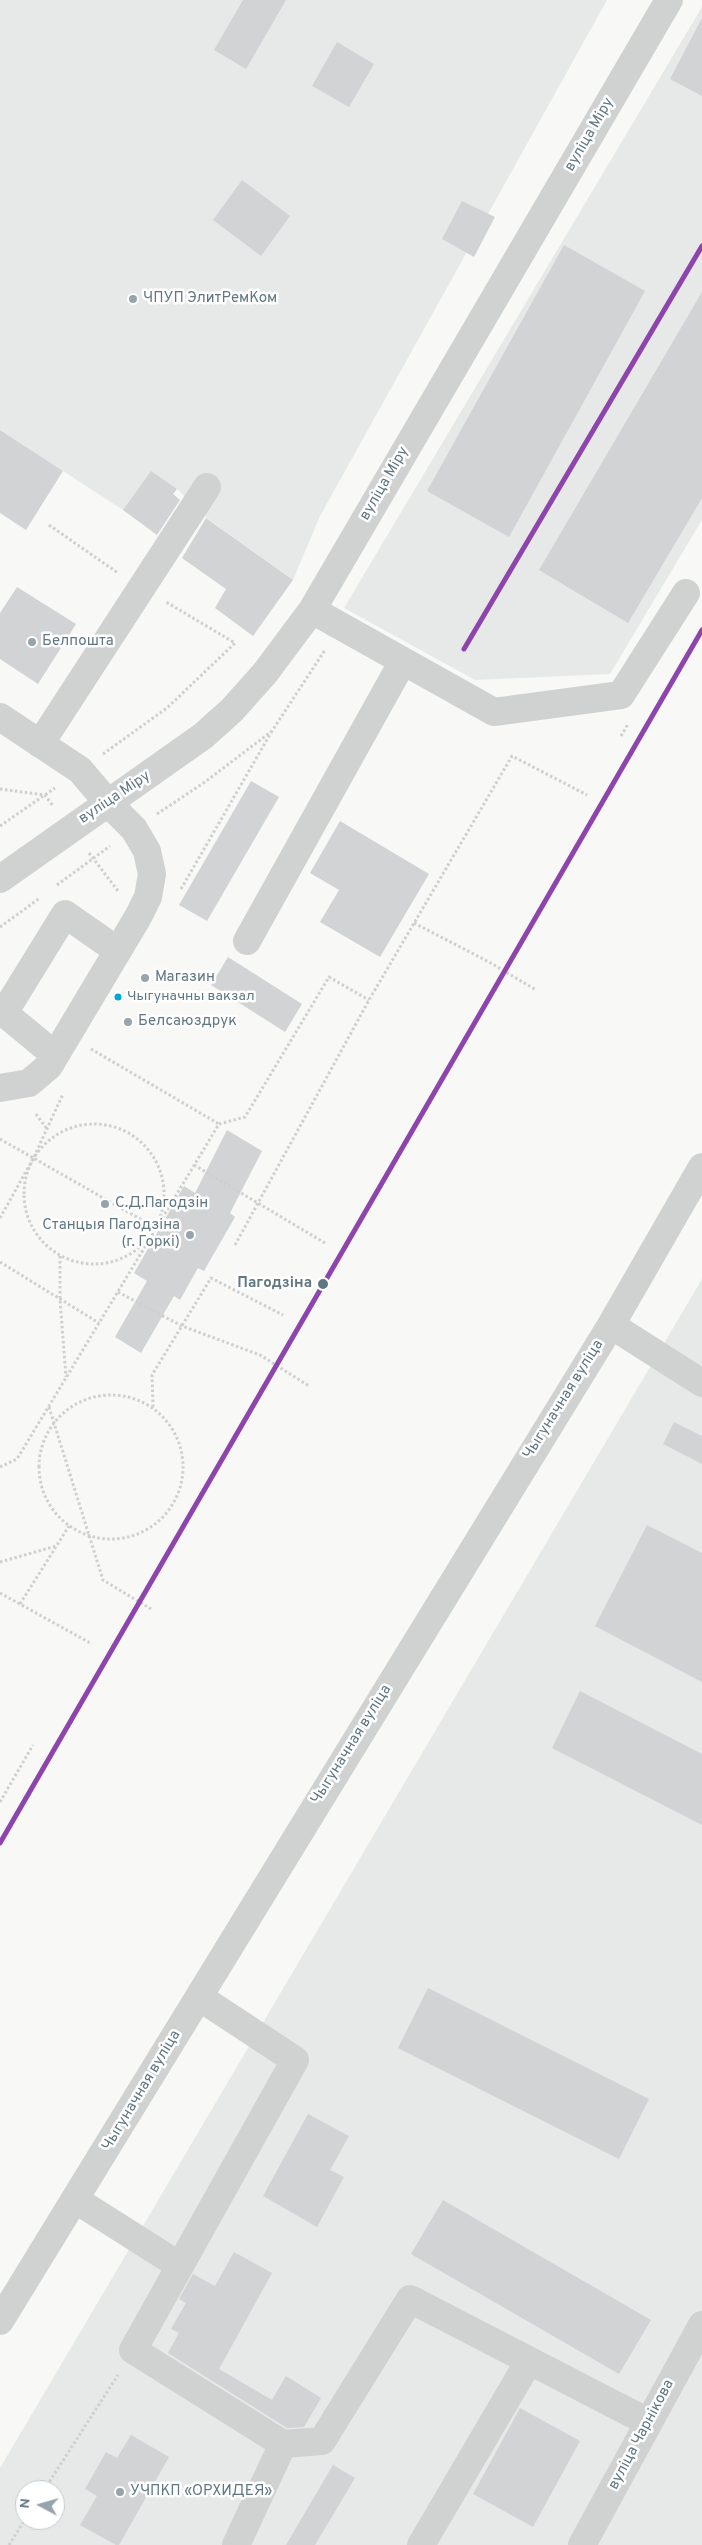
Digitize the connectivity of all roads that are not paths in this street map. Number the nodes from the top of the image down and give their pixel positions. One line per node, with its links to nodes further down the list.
1 (669, 0): 4 (street, вуліца Міру)
2 (207, 487): 7 (street)
3 (686, 593): 5 (street)
4 (312, 610): 5 (street); 8 (street, вуліца Міру)
5 (404, 661): 10 (street)
6 (0, 718): 7 (street)
7 (40, 744): 8 (street)
8 (108, 803): 9 (street, вуліца Міру); 11 (street)
9 (0, 879)
10 (247, 941)
11 (118, 951): 12 (street); 12 (street)
12 (55, 1055): 13 (street)
13 (0, 1088)
14 (702, 1167): 15 (street, Чыгуначная вуліца)
15 (610, 1324): 16 (street); 17 (street, Чыгуначная вуліца)
16 (702, 1383)
17 (199, 1997): 18 (street, Чыгуначная вуліца); 19 (street)
18 (76, 2200): 19 (street); 20 (street, Чыгуначная вуліца)
19 (180, 2266): 24 (street)
20 (0, 2321)
21 (702, 2325): 23 (street, вуліца Чарнікова)
22 (529, 2361): 23 (street); 24 (street); 26 (street)
23 (648, 2422): 27 (street, вуліца Чарнікова)
24 (283, 2444): 25 (street)
25 (236, 2545)
26 (421, 2545)
27 (582, 2545)

